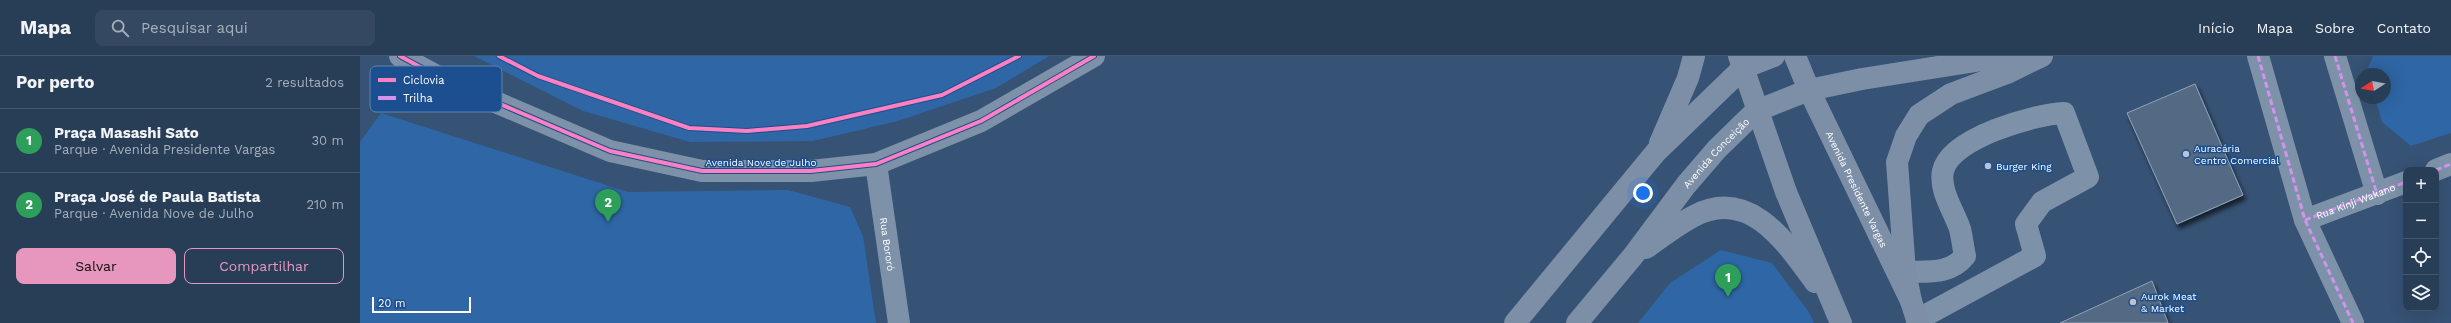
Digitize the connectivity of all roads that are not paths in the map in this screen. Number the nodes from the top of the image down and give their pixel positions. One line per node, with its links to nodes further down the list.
1 (400, 56): 11 (street, Avenida Nove de Julho)
2 (1094, 56): 16 (street, Avenida Nove de Julho)
3 (1694, 56): 15 (main road)
4 (1774, 56): 10 (main road)
5 (1795, 56): 12 (main road, Avenida Presidente Vargas)
6 (2008, 56): 12 (main road, Avenida Conceição)
7 (2042, 56): 23 (main road)
8 (2258, 56): 21 (street)
9 (2335, 56): 20 (street)
10 (1741, 62): 14 (main road); 15 (main road)
11 (418, 66)
12 (1809, 90): 14 (main road, Avenida Conceição); 25 (main road, Avenida Presidente Vargas)
13 (502, 105): 16 (street, Avenida Nove de Julho)
14 (1756, 111): 22 (main road, Avenida Conceição); 24 (main road)
15 (1656, 152): 27 (main road)
16 (876, 164): 26 (street, Rua Bororó)
17 (2451, 164): 18 (street)
18 (2439, 169)
19 (2403, 183): 20 (street, Rua Kinji Wakano)
20 (2377, 194): 21 (street, Rua Kinji Wakano)
21 (2305, 220): 29 (street)
22 (1633, 256): 24 (main road); 28 (main road, Avenida Conceição)
23 (1905, 272): 25 (main road); 25 (street)
24 (1837, 314)
25 (1915, 315)
26 (899, 323)
27 (1515, 323)
28 (1577, 323)
29 (2353, 323)

